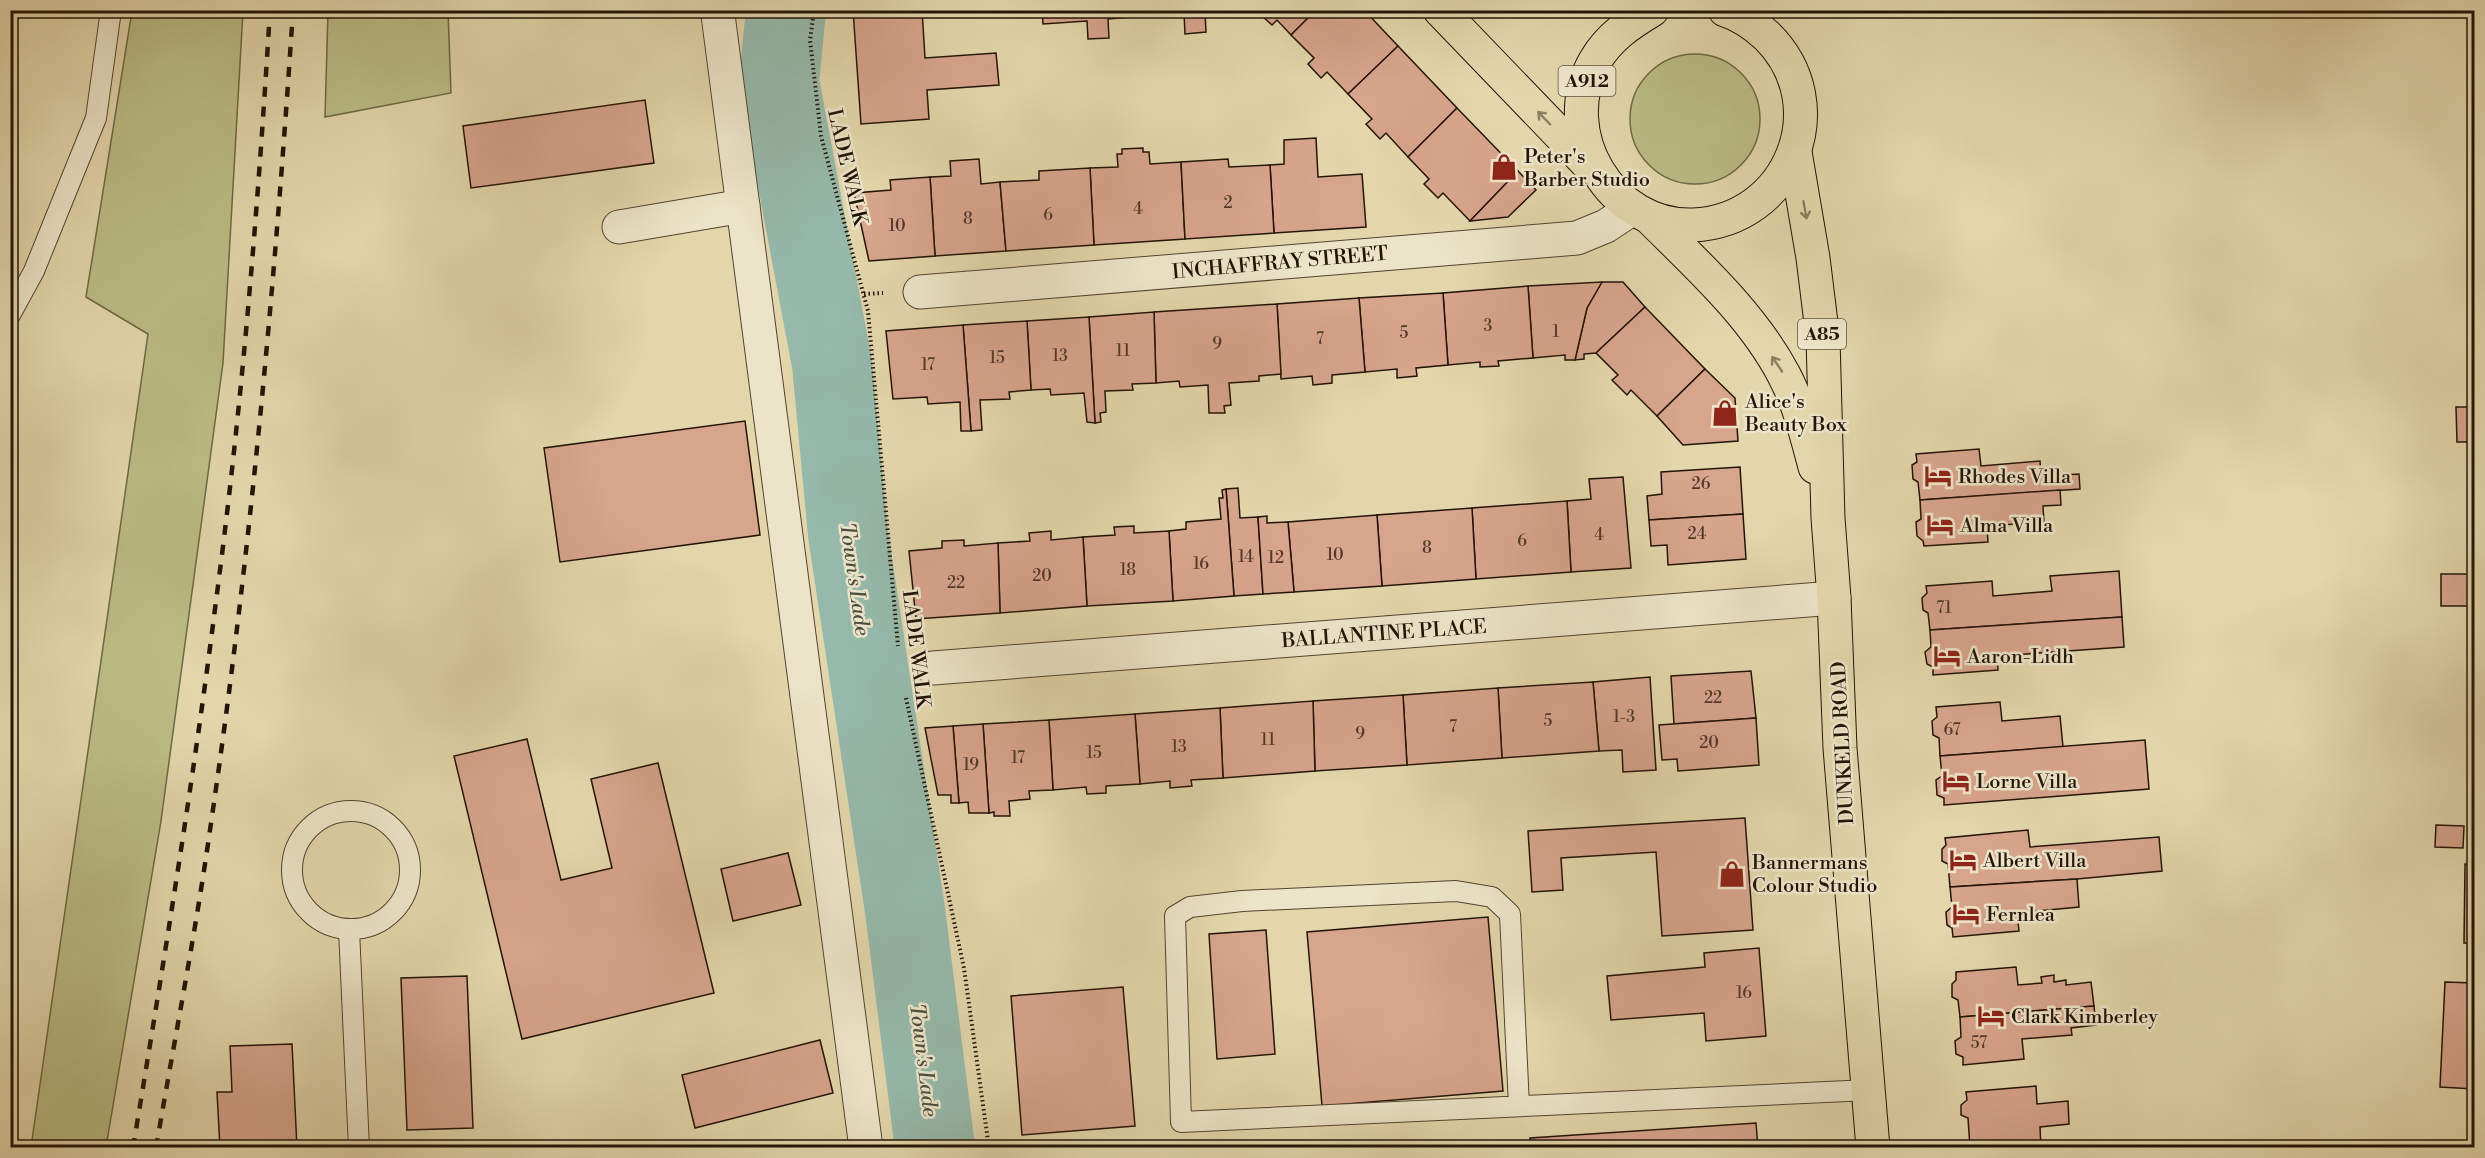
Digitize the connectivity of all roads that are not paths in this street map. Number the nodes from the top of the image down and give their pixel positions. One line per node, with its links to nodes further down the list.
1 (111, 10): 14 (lane)
2 (1440, 10): 9 (main road, one-way to 2)
3 (1725, 10): 7 (main road)
4 (1769, 10): 7 (main road)
5 (1638, 12): 9 (main road, A912)
6 (718, 15): 10 (street)
7 (1778, 47): 8 (main road)
8 (1795, 152): 11 (main road); 15 (main road, DUNKELD ROAD / A85, one-way to 15)
9 (1599, 175): 11 (main road, A912)
10 (743, 206): 12 (street); 22 (street)
11 (1641, 213): 13 (street, INCHAFFRAY STREET); 15 (main road, DUNKELD ROAD / A85, one-way to 11)
12 (619, 227)
13 (920, 292)
14 (10, 315)
15 (1828, 518): 16 (main road, DUNKELD ROAD / A85)
16 (1834, 598): 17 (street, BALLANTINE PLACE); 19 (main road, DUNKELD ROAD / A85)
17 (933, 668)
18 (349, 930): 18 (lane); 21 (lane)
19 (1869, 1090): 20 (lane); 23 (main road, DUNKELD ROAD / A85)
20 (1519, 1106): 20 (lane)
21 (358, 1148)
22 (866, 1148)
23 (1874, 1148)

